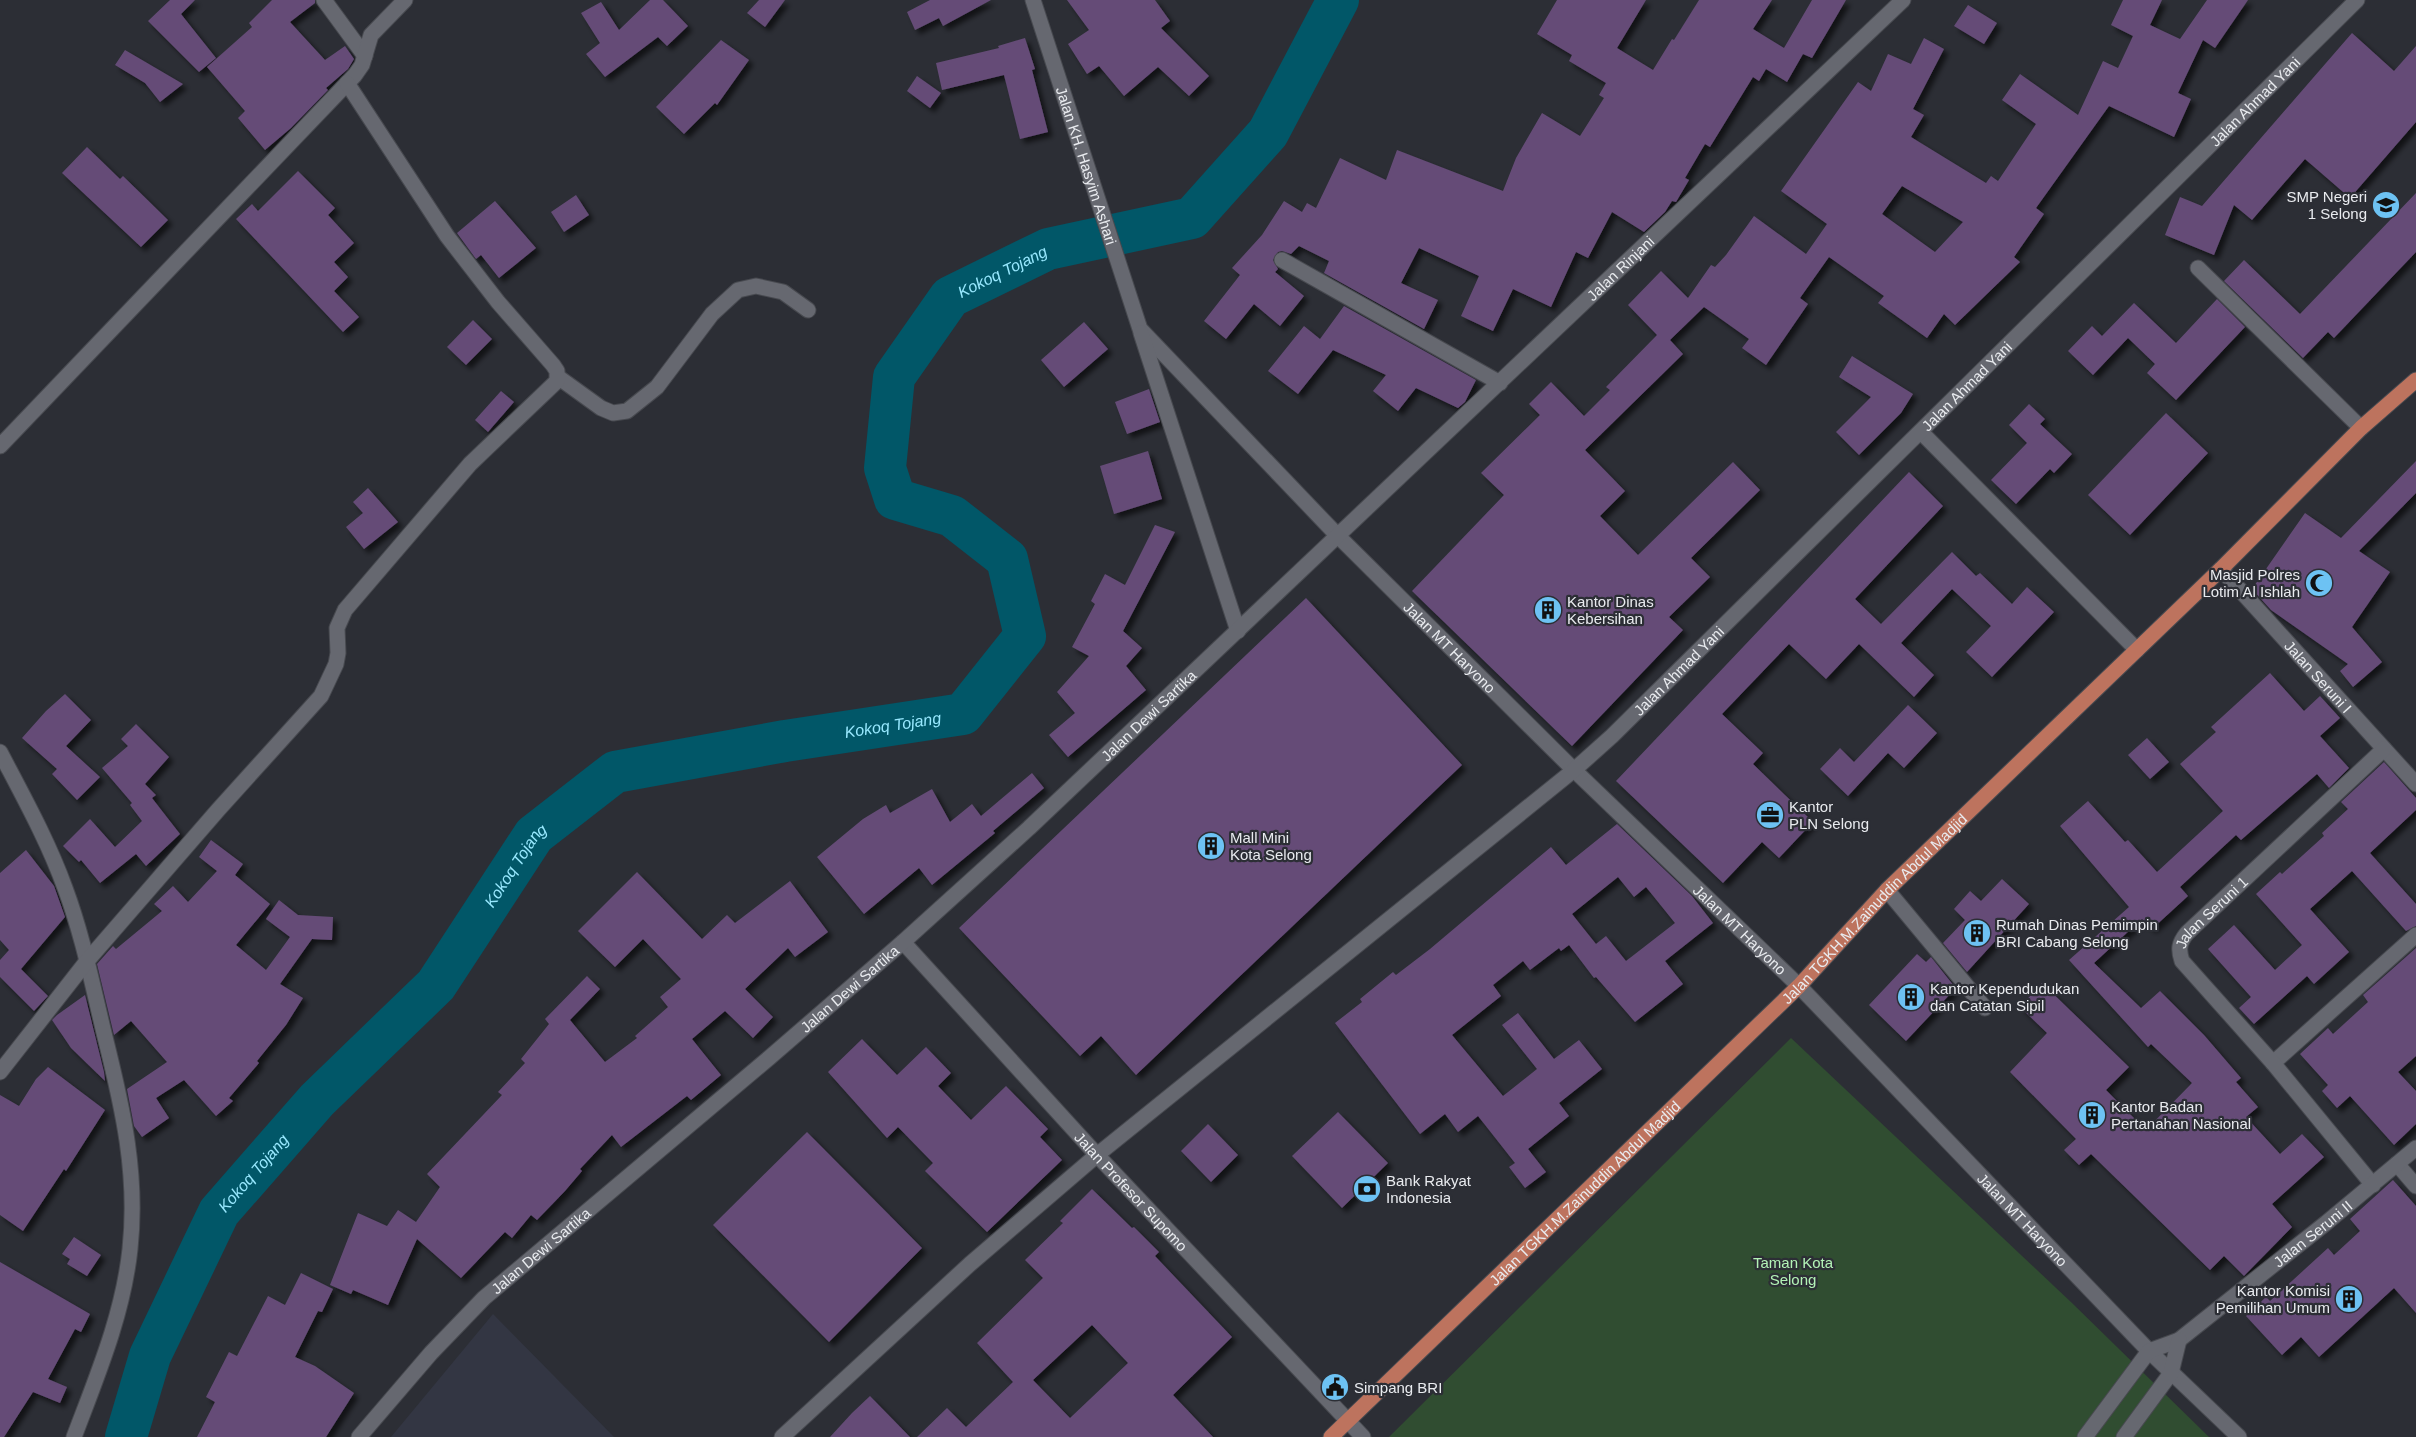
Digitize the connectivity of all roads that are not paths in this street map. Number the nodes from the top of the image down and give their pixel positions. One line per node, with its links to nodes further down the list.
1 (324, 0): 6 (street)
2 (405, 0): 6 (street)
3 (1033, 0): 11 (street, Jalan KH. Hasyim Ashari)
4 (1902, 0): 14 (street, Jalan Rinjani)
5 (2356, 0): 16 (street, Jalan Ahmad Yani)
6 (365, 56): 7 (street)
7 (347, 83): 12 (street); 17 (street)
8 (1282, 260): 14 (street)
9 (2198, 268): 15 (street)
10 (808, 310): 12 (street)
11 (1140, 330): 18 (street, Jalan KH. Hasyim Ashari); 20 (street, Jalan KH. Hasyim Ashari)
12 (558, 377): 29 (street)
13 (2416, 380): 15 (main road, Jalan TGKH.M.Zainuddin Abdul Madjid)
14 (1500, 382): 18 (street, Jalan Rinjani)
15 (2361, 428): 19 (main road, Jalan TGKH.M.Zainuddin Abdul Madjid)
16 (1921, 432): 21 (street); 24 (street, Jalan Ahmad Yani)
17 (0, 446)
18 (1338, 536): 20 (street, Jalan Dewi Sartika); 24 (street, Jalan MT Haryono)
19 (2221, 569): 21 (main road, Jalan TGKH.M.Zainuddin Abdul Madjid); 22 (street, Jalan Seruni I)
20 (1238, 631): 28 (street, Jalan Dewi Sartika)
21 (2137, 650): 26 (main road, Jalan TGKH.M.Zainuddin Abdul Madjid)
22 (2384, 749): 25 (street, Jalan Seruni I); 32 (street, Jalan Seruni 1)
23 (0, 752): 29 (street)
24 (1574, 770): 30 (street, Jalan MT Haryono); 35 (street, Jalan Ahmad Yani)
25 (2416, 784)
26 (1887, 890): 30 (main road, Jalan TGKH.M.Zainuddin Abdul Madjid); 31 (street)
27 (2416, 935): 32 (street)
28 (903, 942): 35 (street, Jalan Profesor Supomo); 44 (street, Jalan Dewi Sartika)
29 (87, 961): 33 (street); 43 (street)
30 (1799, 986): 40 (street, Jalan MT Haryono); 42 (main road, Jalan TGKH.M.Zainuddin Abdul Madjid)
31 (1985, 1008)
32 (2273, 1064): 37 (street, Jalan Seruni 1)
33 (0, 1072)
34 (2416, 1148): 36 (street, Jalan Seruni II)
35 (1098, 1155): 42 (street, Jalan Profesor Supomo); 45 (street, Jalan Ahmad Yani)
36 (2397, 1164): 37 (street, Jalan Seruni II); 38 (street)
37 (2373, 1185): 39 (street, Jalan Seruni II)
38 (2416, 1186)
39 (2179, 1340): 40 (street, Jalan Seruni II); 41 (street)
40 (2149, 1351): 41 (street, Jalan MT Haryono); 48 (street)
41 (2171, 1373): 49 (street); 50 (street, Jalan MT Haryono)
42 (1348, 1420): 46 (main road, Jalan TGKH.M.Zainuddin Abdul Madjid); 47 (street, Jalan Profesor Supomo)
43 (74, 1437)
44 (359, 1437)
45 (782, 1437)
46 (1331, 1437)
47 (1363, 1437)
48 (2085, 1437)
49 (2124, 1437)
50 (2239, 1437)

